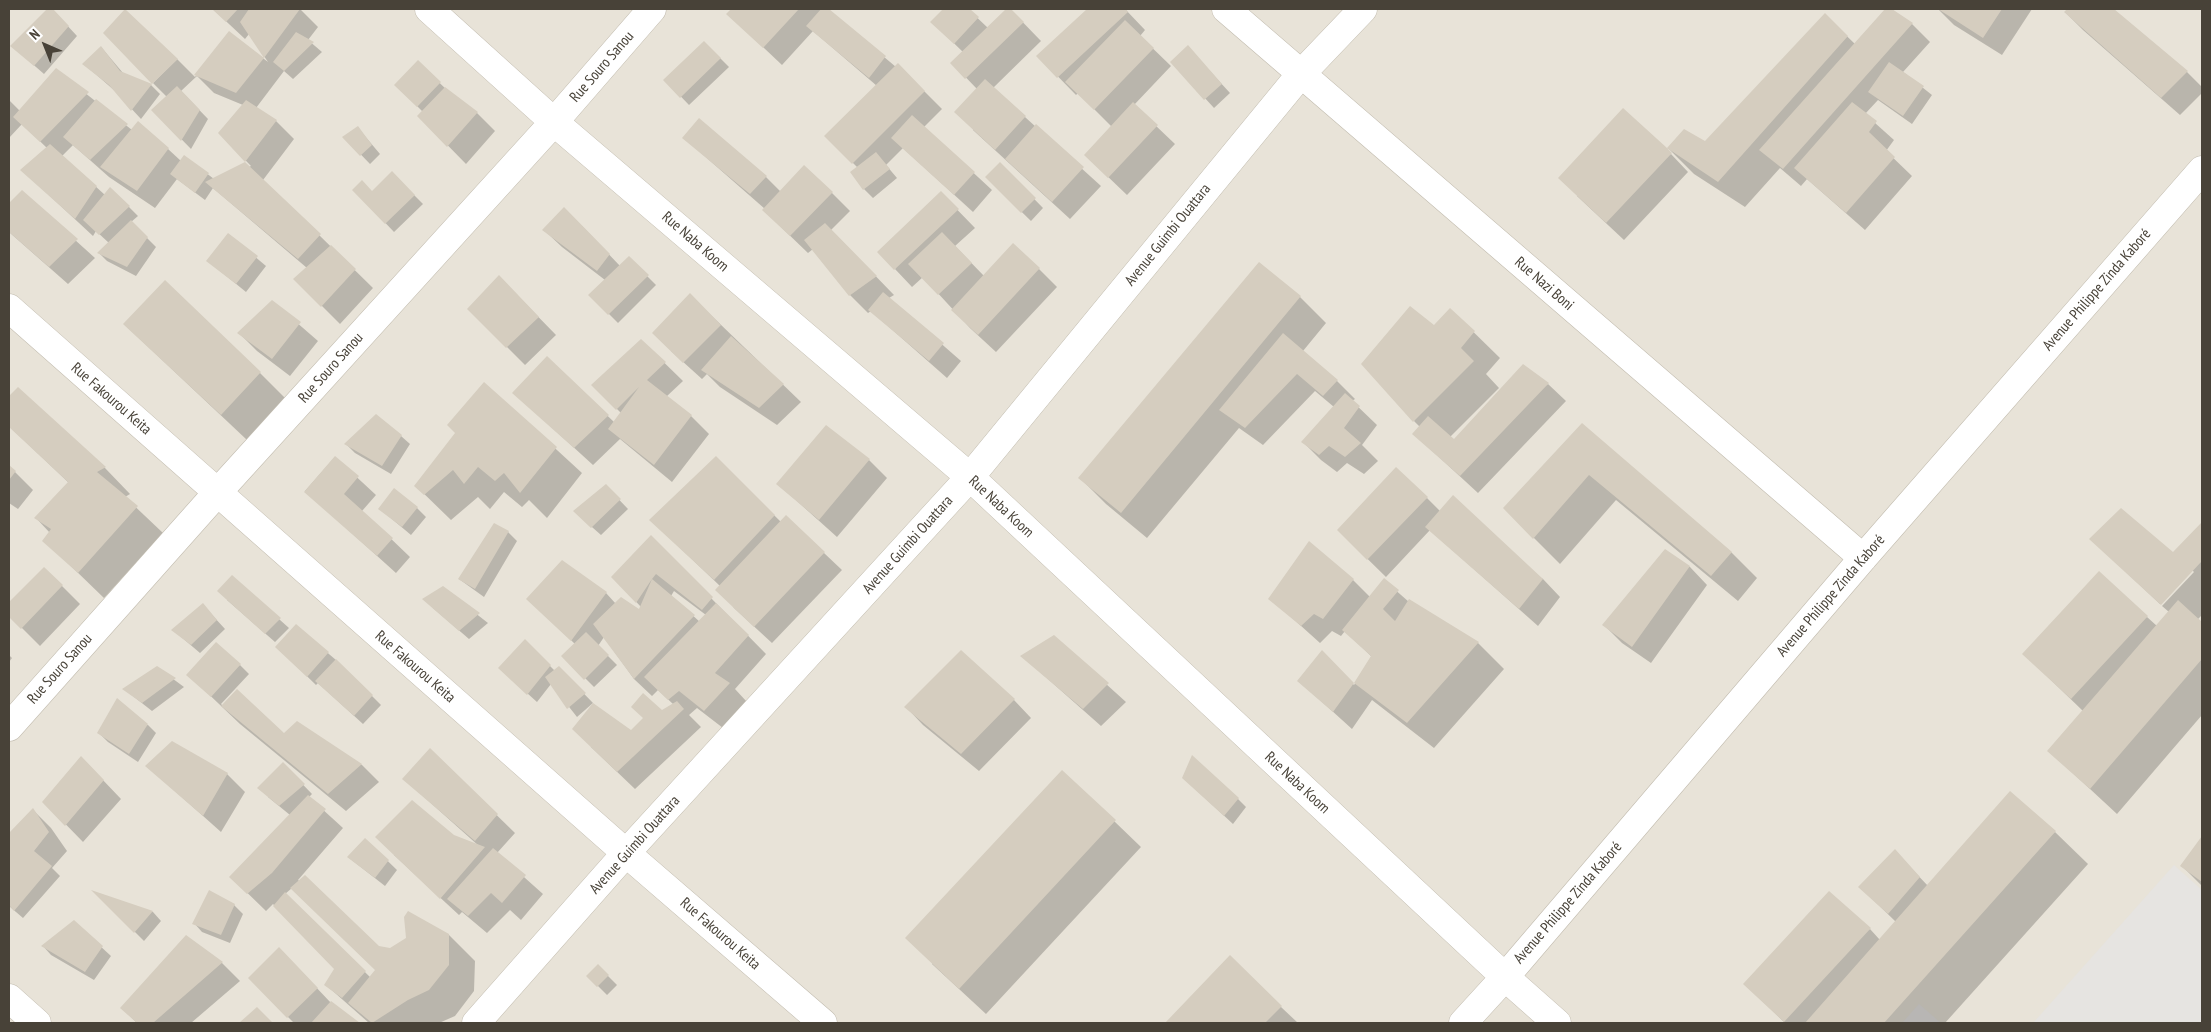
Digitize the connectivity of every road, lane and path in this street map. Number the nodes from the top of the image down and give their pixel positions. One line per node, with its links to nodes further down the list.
1 (429, 9): 6 (street, Rue Naba Koom)
2 (652, 9): 6 (street, Rue Souro Sanou)
3 (1226, 9): 5 (street, Rue Nazi Boni)
4 (1363, 9): 5 (street, Avenue Guimbi Ouattara)
5 (1300, 75): 9 (street, Avenue Guimbi Ouattara); 11 (street, Rue Nazi Boni)
6 (554, 122): 9 (street, Rue Naba Koom); 10 (street, Rue Souro Sanou)
7 (2202, 170): 11 (street, Avenue Philippe Zinda Kaboré)
8 (9, 308): 10 (street, Rue Fakourou Keita)
9 (970, 477): 13 (street, Avenue Guimbi Ouattara); 14 (street, Rue Naba Koom)
10 (217, 492): 12 (street, Rue Souro Sanou); 13 (street, Rue Fakourou Keita)
11 (1863, 558): 14 (street, Avenue Philippe Zinda Kaboré)
12 (9, 727)
13 (626, 854): 17 (street, Avenue Guimbi Ouattara); 18 (street, Rue Fakourou Keita)
14 (1505, 977): 19 (street, Avenue Philippe Zinda Kaboré); 20 (street, Rue Naba Koom)
15 (9, 998): 16 (street)
16 (37, 1023)
17 (476, 1023)
18 (823, 1023)
19 (1462, 1023)
20 (1558, 1023)

